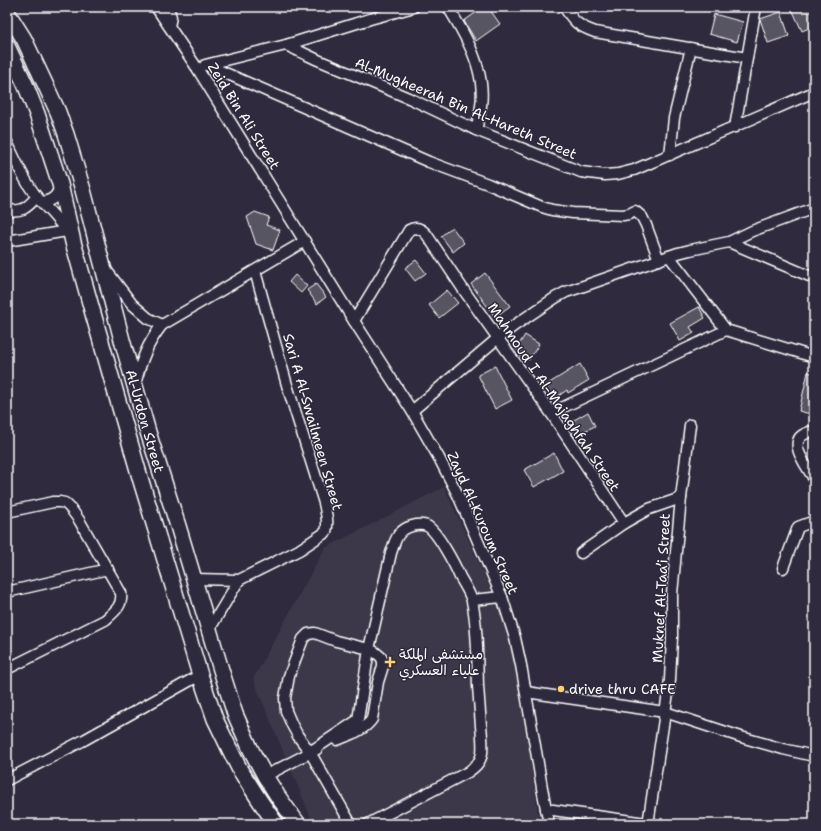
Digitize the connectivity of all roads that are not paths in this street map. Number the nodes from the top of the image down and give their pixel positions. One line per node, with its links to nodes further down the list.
1 (156, 7): 8 (street, Zeid Bin Ali Street)
2 (168, 7): 8 (street)
3 (414, 7): 9 (street)
4 (448, 7): 16 (street)
5 (564, 7): 11 (street)
6 (756, 7): 12 (street)
7 (7, 12): 29 (highway, Al-Urdon Street)
8 (169, 26): 13 (street, Zeid Bin Ali Street)
9 (286, 45): 13 (street); 16 (street, Al-Mugheerah Bin Al-Hareth Street)
10 (7, 46): 19 (highway, Al-Urdon Street)
11 (690, 48): 12 (street); 18 (street)
12 (747, 58): 15 (street)
13 (202, 66): 25 (street, Zeid Bin Ali Street); 28 (street)
14 (814, 92): 15 (street, Al-Mugheerah Bin Al-Hareth Street)
15 (735, 127): 18 (street, Al-Mugheerah Bin Al-Hareth Street)
16 (476, 130): 18 (street, Al-Mugheerah Bin Al-Hareth Street)
17 (7, 142): 20 (street)
18 (670, 155)
19 (60, 184): 20 (street); 23 (highway, Al-Urdon Street)
20 (40, 200): 22 (street); 23 (street)
21 (814, 208): 26 (street)
22 (7, 210)
23 (70, 237): 24 (street); 58 (highway, Al-Urdon Street)
24 (7, 241)
25 (305, 241): 30 (street); 32 (street, Zayd Al-Kuroum Street)
26 (729, 242): 27 (street); 31 (street)
27 (669, 256): 28 (street); 34 (street)
28 (659, 260): 35 (street)
29 (103, 267): 33 (street); 37 (highway, Al-Urdon Street)
30 (255, 270): 33 (street); 51 (street, Sari A Al-Swailmeen Street)
31 (814, 278)
32 (354, 321): 35 (street, Mahmoud I Al-Majaghfah Street); 38 (street, Zayd Al-Kuroum Street)
33 (162, 325): 37 (street)
34 (726, 330): 36 (street); 39 (street)
35 (498, 338): 38 (street); 39 (street, Mahmoud I Al-Majaghfah Street)
36 (814, 357)
37 (135, 386): 50 (highway, Al-Urdon Street)
38 (412, 411): 53 (street, Zayd Al-Kuroum Street)
39 (551, 412): 46 (street, Mahmoud I Al-Majaghfah Street)
40 (690, 425): 43 (street, Muknef Al-Taa’i Street)
41 (814, 431): 42 (street)
42 (814, 479)
43 (681, 498): 46 (street); 60 (street, Muknef Al-Taa’i Street)
44 (7, 512): 49 (street)
45 (814, 521): 48 (street)
46 (624, 523): 47 (street)
47 (581, 553)
48 (783, 568)
49 (108, 569): 52 (street); 57 (street)
50 (194, 580): 51 (street, Sari A Al-Swailmeen Street); 55 (highway, Al-Urdon Street)
51 (239, 580): 55 (street)
52 (7, 592)
53 (502, 597): 54 (street); 59 (street, Zayd Al-Kuroum Street)
54 (472, 600): 56 (street); 70 (street)
55 (208, 630): 63 (highway, Al-Urdon Street)
56 (369, 649): 61 (street); 61 (street); 61 (street)
57 (7, 669)
58 (200, 675): 64 (street); 67 (highway, Al-Urdon Street)
59 (526, 692): 60 (street); 65 (street, Zayd Al-Kuroum Street)
60 (666, 712): 62 (street); 71 (street, Muknef Al-Taa’i Street)
61 (310, 752): 63 (street); 69 (street)
62 (814, 756)
63 (264, 776): 68 (highway, Al-Urdon Street)
64 (7, 780)
65 (546, 809): 66 (street, Zayd Al-Kuroum Street); 71 (street)
66 (547, 823)
67 (276, 824)
68 (298, 824)
69 (351, 824)
70 (368, 824)
71 (650, 824)

